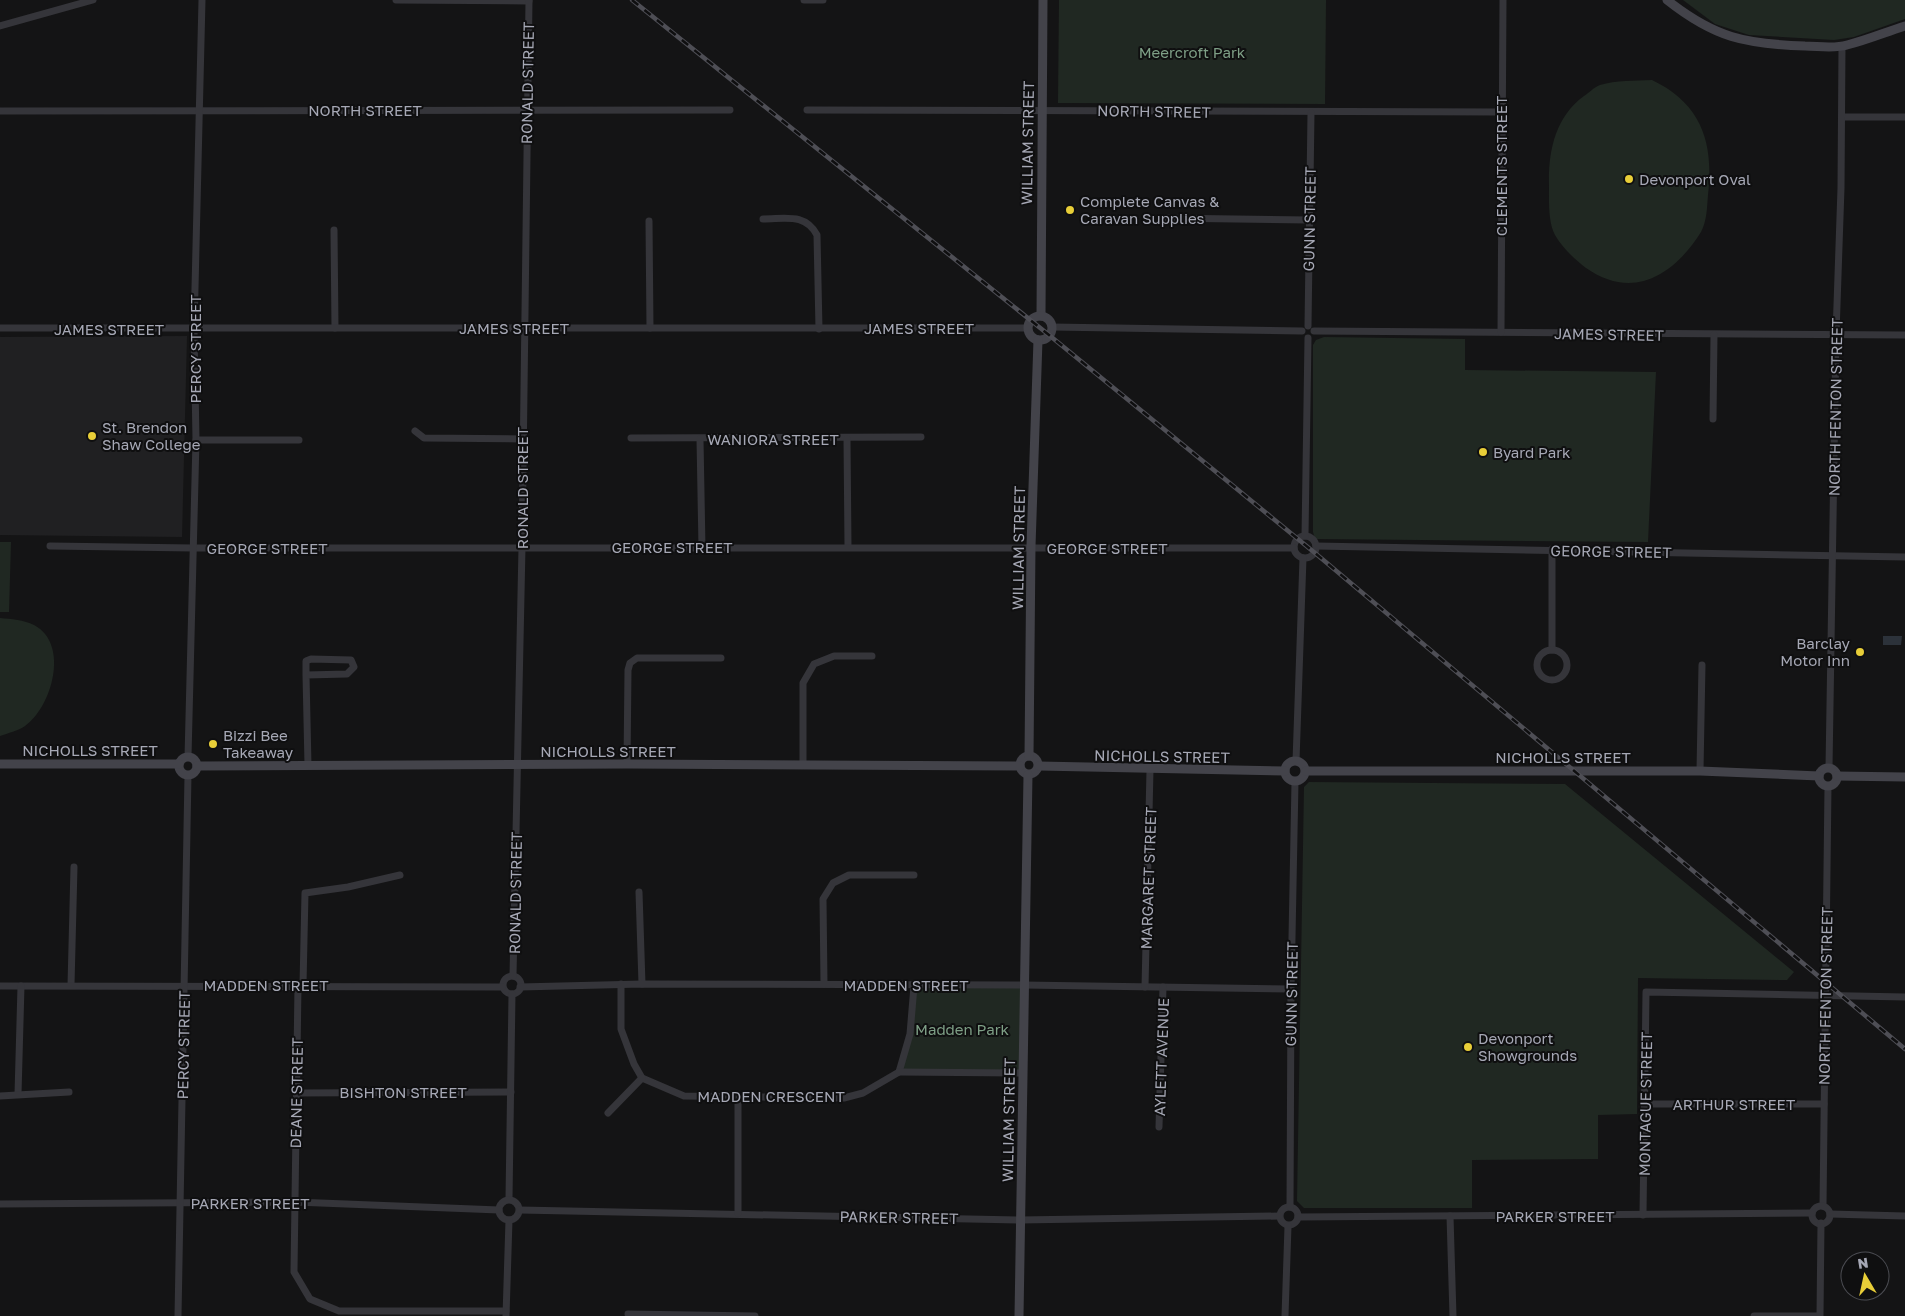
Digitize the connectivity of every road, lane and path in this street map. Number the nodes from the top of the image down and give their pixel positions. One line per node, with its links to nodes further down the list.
1 (93, 0): 10 (street)
2 (202, 0): 13 (street, PERCY STREET)
3 (396, 0): 9 (street)
4 (804, 0): 5 (street)
5 (823, 0)
6 (1043, 0): 16 (street, WILLIAM STREET)
7 (1502, 0): 19 (street, CLEMENTS STREET)
8 (1667, 0): 12 (street)
9 (528, 1): 18 (street, RONALD STREET)
10 (0, 26)
11 (1905, 26): 12 (street)
12 (1842, 46): 21 (street, NORTH FENTON STREET)
13 (198, 109): 17 (street, NORTH STREET); 18 (street, NORTH STREET); 35 (street, PERCY STREET)
14 (730, 110): 18 (street, NORTH STREET)
15 (807, 110): 16 (street, NORTH STREET)
16 (1041, 110): 20 (street, NORTH STREET); 28 (street, WILLIAM STREET)
17 (0, 111)
18 (527, 111): 36 (street, RONALD STREET)
19 (1500, 112): 20 (street, NORTH STREET); 39 (street, CLEMENTS STREET)
20 (1311, 113): 25 (street, GUNN STREET)
21 (1842, 117): 22 (street); 40 (street, NORTH FENTON STREET)
22 (1905, 117)
23 (1163, 218): 25 (street)
24 (763, 219): 37 (street)
25 (1308, 220): 34 (street, GUNN STREET)
26 (650, 221): 32 (street)
27 (334, 230): 31 (street)
28 (1041, 316): 29 (street); 33 (street)
29 (1052, 327): 34 (street); 44 (street)
30 (0, 328): 35 (street, JAMES STREET)
31 (335, 328): 35 (street, JAMES STREET); 36 (street, JAMES STREET)
32 (650, 328): 36 (street, JAMES STREET); 37 (street, JAMES STREET)
33 (1028, 328): 37 (street, JAMES STREET); 44 (street)
34 (1305, 328): 38 (street); 43 (street)
35 (194, 329): 52 (street, PERCY STREET)
36 (523, 329): 49 (street, RONALD STREET)
37 (819, 329)
38 (1314, 331): 39 (street, JAMES STREET); 43 (street)
39 (1501, 332): 41 (street, JAMES STREET)
40 (1836, 334): 41 (street, JAMES STREET); 42 (street, JAMES STREET); 64 (street, NORTH FENTON STREET)
41 (1714, 335): 45 (street)
42 (1905, 335)
43 (1308, 338): 54 (street)
44 (1038, 340): 57 (street, WILLIAM STREET)
45 (1713, 419)
46 (415, 431): 49 (street)
47 (921, 437): 51 (street, WANIORA STREET)
48 (632, 438): 50 (street, WANIORA STREET)
49 (523, 439): 59 (street, RONALD STREET)
50 (700, 439): 51 (street, WANIORA STREET); 61 (street, WANIORA STREET)
51 (847, 439): 56 (street, WANIORA STREET)
52 (196, 440): 53 (street); 60 (street, PERCY STREET)
53 (299, 440)
54 (1305, 536): 58 (street); 62 (street)
55 (50, 546): 60 (street, GEORGE STREET)
56 (848, 546): 57 (street, GEORGE STREET); 61 (street, GEORGE STREET)
57 (1031, 546): 62 (street, GEORGE STREET); 72 (street, WILLIAM STREET)
58 (1316, 546): 63 (street, GEORGE STREET); 66 (street)
59 (522, 547): 60 (street, GEORGE STREET); 61 (street, GEORGE STREET); 81 (street, RONALD STREET)
60 (193, 548): 73 (street, PERCY STREET)
61 (702, 548)
62 (1294, 548): 66 (street)
63 (1552, 549): 64 (street, GEORGE STREET); 67 (street)
64 (1832, 556): 65 (street, GEORGE STREET); 84 (street, NORTH FENTON STREET)
65 (1905, 556)
66 (1302, 558): 74 (street)
67 (1552, 650): 67 (street)
68 (872, 656): 79 (street)
69 (721, 658): 77 (street)
70 (1702, 665): 88 (street)
71 (306, 675): 71 (street); 78 (street)
72 (1029, 756): 82 (street); 83 (street)
73 (188, 757): 76 (street); 80 (street)
74 (1296, 761): 86 (street); 87 (street)
75 (0, 764): 76 (street, NICHOLLS STREET)
76 (179, 764): 89 (street)
77 (627, 764): 79 (street, NICHOLLS STREET); 81 (street, NICHOLLS STREET)
78 (308, 765): 80 (street, NICHOLLS STREET); 81 (street, NICHOLLS STREET)
79 (803, 765): 82 (street, NICHOLLS STREET)
80 (197, 766): 89 (street)
81 (518, 766): 100 (street, RONALD STREET)
82 (1020, 766): 90 (street)
83 (1039, 766): 85 (street, NICHOLLS STREET); 90 (street)
84 (1829, 768): 91 (street); 92 (street)
85 (1150, 770): 86 (street, NICHOLLS STREET); 113 (street, MARGARET STREET)
86 (1285, 771): 94 (street)
87 (1306, 771): 88 (street, NICHOLLS STREET); 94 (street)
88 (1700, 772): 91 (street, NICHOLLS STREET)
89 (188, 775): 105 (street, PERCY STREET)
90 (1028, 775): 107 (street, WILLIAM STREET)
91 (1819, 776): 95 (street)
92 (1837, 776): 93 (street); 95 (street)
93 (1905, 777)
94 (1295, 782): 115 (street, GUNN STREET)
95 (1828, 786): 117 (street, NORTH FENTON STREET)
96 (74, 867): 104 (street)
97 (400, 875): 106 (street, DEANE STREET)
98 (914, 875): 103 (street)
99 (639, 892): 102 (street)
100 (513, 976): 110 (street); 112 (street)
101 (621, 984): 102 (street, MADDEN STREET); 112 (street, MADDEN STREET); 121 (street)
102 (642, 984): 103 (street, MADDEN STREET)
103 (824, 984): 111 (street, MADDEN STREET)
104 (71, 985): 105 (street, MADDEN STREET); 109 (street, MADDEN STREET)
105 (185, 985): 106 (street, MADDEN STREET); 134 (street, PERCY STREET)
106 (300, 985): 110 (street, MADDEN STREET); 124 (street, DEANE STREET)
107 (1024, 985): 111 (street, MADDEN STREET); 113 (street, MADDEN STREET); 120 (street, WILLIAM STREET)
108 (0, 986): 109 (street, MADDEN STREET)
109 (21, 986): 125 (street)
110 (502, 986): 116 (street)
111 (914, 986): 119 (street)
112 (520, 987): 116 (street)
113 (1145, 987): 114 (street, MADDEN STREET)
114 (1163, 987): 115 (street, MADDEN STREET); 131 (street, AYLETT AVENUE)
115 (1291, 989): 137 (street, GUNN STREET)
116 (512, 994): 123 (street)
117 (1824, 994): 118 (street); 128 (street, MONTAGUE STREET); 129 (street, NORTH FENTON STREET)
118 (1905, 997)
119 (900, 1072): 120 (street); 127 (street, MADDEN CRESCENT)
120 (1023, 1073): 149 (street, WILLIAM STREET)
121 (642, 1078): 127 (street, MADDEN CRESCENT); 130 (street)
122 (69, 1092): 125 (street)
123 (511, 1092): 124 (street, BISHTON STREET); 132 (street)
124 (296, 1093): 133 (street, DEANE STREET)
125 (18, 1094): 126 (street)
126 (0, 1096)
127 (738, 1098): 141 (street)
128 (1645, 1104): 129 (street, ARTHUR STREET); 143 (street, MONTAGUE STREET)
129 (1824, 1104): 136 (street, NORTH FENTON STREET)
130 (608, 1113)
131 (1159, 1127)
132 (509, 1200): 138 (street); 139 (street)
133 (295, 1202): 134 (street, PARKER STREET); 138 (street, PARKER STREET); 152 (street, DEANE STREET)
134 (180, 1203): 135 (street, PARKER STREET); 154 (street, PERCY STREET)
135 (0, 1204)
136 (1823, 1206): 140 (street); 142 (street)
137 (1290, 1207): 144 (street); 147 (street)
138 (499, 1210): 148 (street)
139 (520, 1210): 141 (street, PARKER STREET); 148 (street)
140 (1812, 1213): 143 (street, PARKER STREET); 150 (street)
141 (738, 1214): 149 (street, PARKER STREET)
142 (1830, 1214): 146 (street); 150 (street)
143 (1643, 1215): 145 (street, PARKER STREET)
144 (1279, 1216): 149 (street, PARKER STREET); 151 (street)
145 (1450, 1216): 147 (street, PARKER STREET); 158 (street)
146 (1905, 1216)
147 (1298, 1217): 151 (street)
148 (509, 1220): 152 (street)
149 (1020, 1220): 156 (street, WILLIAM STREET)
150 (1822, 1223): 160 (street)
151 (1288, 1226): 157 (street)
152 (506, 1313)
153 (628, 1314): 155 (street)
154 (178, 1316)
155 (756, 1316)
156 (1019, 1316)
157 (1285, 1316)
158 (1453, 1316)
159 (1754, 1316): 160 (street)
160 (1819, 1316)

